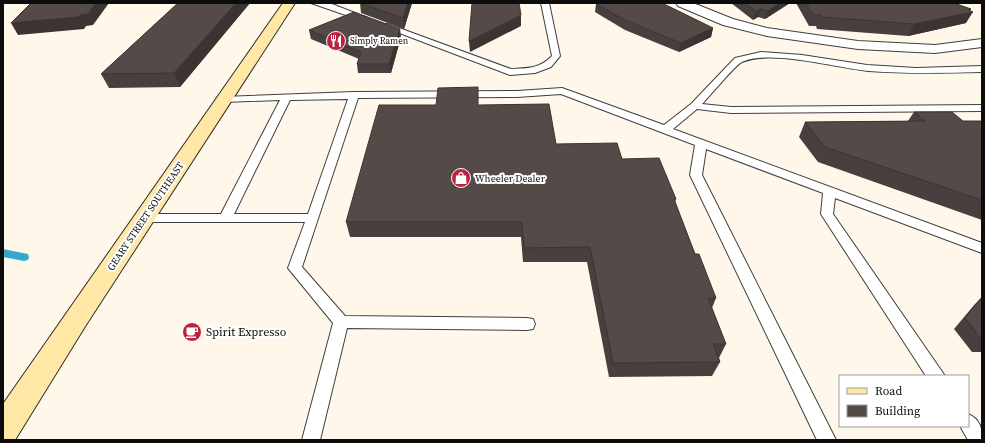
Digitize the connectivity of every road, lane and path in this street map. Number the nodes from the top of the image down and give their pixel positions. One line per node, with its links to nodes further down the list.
1 (289, 3): 11 (main road, GEARY STREET SOUTHEAST)
2 (314, 3): 6 (lane)
3 (344, 3): 6 (lane)
4 (545, 3): 6 (lane)
5 (682, 3): 7 (street)
6 (335, 8)
7 (982, 43)
8 (982, 69): 12 (lane)
9 (354, 95): 10 (lane); 14 (lane); 19 (lane)
10 (288, 97): 11 (lane); 18 (lane)
11 (225, 99): 17 (main road, GEARY STREET SOUTHEAST)
12 (695, 106): 13 (lane); 14 (lane)
13 (982, 108)
14 (665, 130): 15 (lane)
15 (701, 143): 16 (lane); 27 (lane)
16 (829, 191): 20 (lane); 23 (lane)
17 (144, 218): 18 (lane); 25 (main road, GEARY STREET SOUTHEAST)
18 (225, 218): 19 (lane)
19 (313, 218): 21 (lane)
20 (982, 248)
21 (341, 322): 22 (lane); 26 (lane)
22 (527, 324)
23 (935, 375)
24 (969, 425): 28 (lane)
25 (3, 430)
26 (311, 440)
27 (827, 440)
28 (979, 440)

